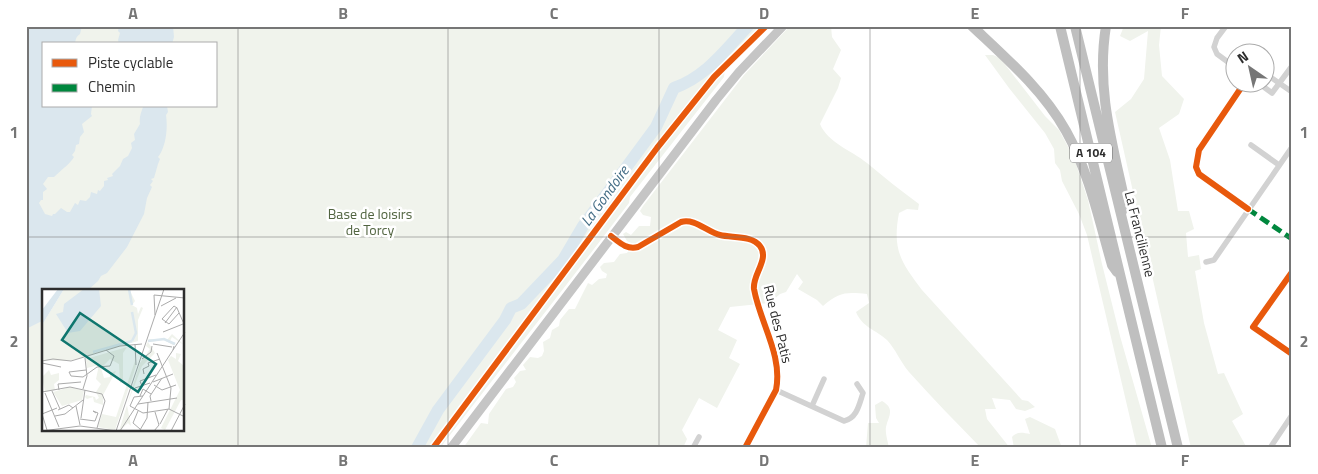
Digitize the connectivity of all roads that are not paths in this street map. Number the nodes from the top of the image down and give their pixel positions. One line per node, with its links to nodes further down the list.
1 (783, 26): 19 (main road)
2 (972, 26): 22 (highway)
3 (1060, 26): 22 (highway, La Francilienne / A 104)
4 (1075, 26): 18 (highway, La Francilienne / A 104)
5 (1106, 26): 18 (highway)
6 (1226, 26): 7 (street)
7 (1226, 61)
8 (1292, 66): 10 (street)
9 (1276, 80): 10 (street)
10 (1280, 83): 11 (street); 13 (street)
11 (1276, 88)
12 (1237, 92): 17 (street)
13 (1292, 92)
14 (1252, 145): 16 (street)
15 (1292, 147): 16 (street)
16 (1279, 165): 17 (street)
17 (1248, 210): 20 (street)
18 (1120, 214): 34 (highway, La Francilienne / A 104)
19 (611, 236): 26 (street, Rue des Patis); 30 (main road)
20 (1206, 262)
21 (1292, 272): 23 (street)
22 (1122, 279): 33 (highway, La Francilienne / A 104)
23 (1292, 354)
24 (824, 379): 27 (street)
25 (858, 384): 27 (street)
26 (776, 390): 27 (street); 32 (street, Rue des Patis)
27 (812, 406)
28 (1292, 415): 35 (street)
29 (699, 437): 31 (street)
30 (450, 448)
31 (693, 448)
32 (745, 448)
33 (1162, 448)
34 (1178, 448)
35 (1270, 448)

